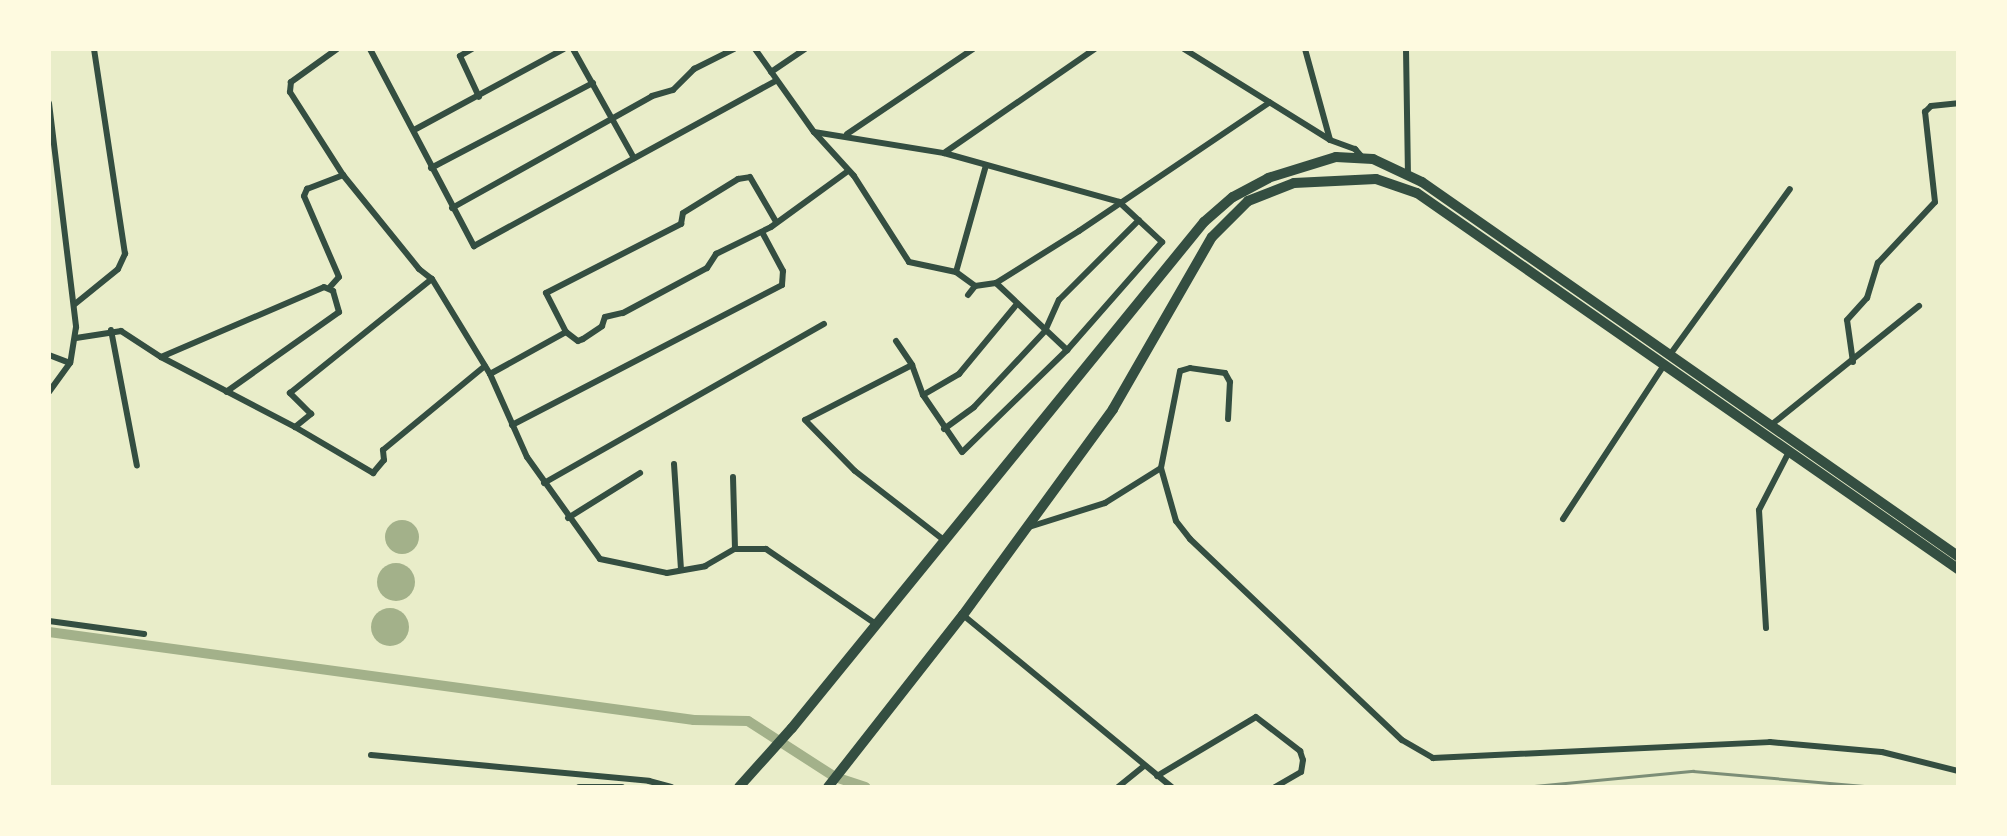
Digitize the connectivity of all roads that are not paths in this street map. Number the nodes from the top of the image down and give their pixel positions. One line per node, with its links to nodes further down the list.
1 (94, 49): 51 (street)
2 (337, 49): 36 (street)
3 (370, 49): 24 (street)
4 (472, 49): 15 (street)
5 (564, 49): 19 (street)
6 (573, 49): 18 (street)
7 (734, 49): 23 (street)
8 (755, 49): 16 (street)
9 (805, 49): 16 (street)
10 (973, 49): 26 (street)
11 (1094, 49): 28 (street)
12 (1184, 49): 20 (street)
13 (1305, 49): 27 (street)
14 (1406, 49): 35 (street)
15 (458, 52): 19 (street)
16 (771, 72): 17 (street)
17 (776, 81): 25 (street); 31 (street)
18 (593, 83): 23 (street); 33 (street)
19 (478, 97): 24 (street)
20 (1270, 102): 27 (street); 40 (street)
21 (49, 103): 51 (street)
22 (1958, 103): 64 (street)
23 (612, 121): 31 (street); 41 (street)
24 (414, 130): 33 (street)
25 (814, 132): 26 (street); 34 (street)
26 (847, 134): 28 (street)
27 (1330, 140): 30 (street)
28 (944, 153): 32 (street)
29 (1336, 157): 30 (main road); 38 (main road); 87 (main road)
30 (1362, 157): 35 (main road); 37 (main road)
31 (634, 158): 41 (street)
32 (986, 165): 40 (street); 45 (street)
33 (431, 167): 41 (street)
34 (848, 171): 42 (street); 45 (street)
35 (1408, 174): 63 (main road)
36 (343, 175): 46 (street); 49 (street)
37 (1360, 178): 38 (main road); 63 (main road)
38 (1338, 179): 86 (main road)
39 (1790, 188): 63 (street)
40 (1119, 202): 43 (street); 47 (street)
41 (452, 208)
42 (775, 220): 44 (street); 57 (street)
43 (1139, 220): 56 (street); 60 (street)
44 (762, 232): 57 (street); 73 (street)
45 (956, 272): 48 (street)
46 (432, 279): 67 (street); 75 (street)
47 (996, 283): 48 (street); 52 (street)
48 (975, 286): 50 (street)
49 (330, 287): 62 (street); 69 (street)
50 (968, 295)
51 (75, 304): 58 (street)
52 (1017, 304): 56 (street); 71 (street)
53 (1919, 306): 64 (street)
54 (824, 324): 83 (street)
55 (111, 330): 58 (street); 62 (street); 79 (street)
56 (1045, 331): 60 (street); 76 (street)
57 (566, 332): 68 (street)
58 (76, 338): 65 (street)
59 (896, 341): 66 (street)
60 (1067, 350): 76 (street)
61 (49, 355): 65 (street)
62 (161, 357): 69 (street)
63 (1667, 361): 74 (main road); 77 (main road); 85 (street)
64 (1853, 362): 74 (street)
65 (71, 363): 70 (street)
66 (912, 365): 71 (street); 87 (street)
67 (485, 366): 68 (street); 75 (street)
68 (490, 374): 73 (street)
69 (226, 391): 75 (street)
70 (49, 392)
71 (923, 395): 76 (street)
72 (1228, 419): 80 (street)
73 (512, 425): 83 (street)
74 (1772, 425): 89 (main road)
75 (295, 427)
76 (944, 429)
77 (1789, 452): 91 (main road); 95 (street)
78 (674, 464): 90 (street)
79 (137, 466)
80 (1161, 468): 86 (street); 99 (street)
81 (640, 473): 84 (street)
82 (733, 477): 88 (street)
83 (544, 483): 84 (street)
84 (568, 519): 90 (street)
85 (1563, 519)
86 (1029, 527): 92 (main road)
87 (944, 540): 94 (main road)
88 (735, 549): 90 (street); 94 (street)
89 (1958, 556)
90 (681, 569)
91 (1958, 569)
92 (963, 615): 98 (street); 105 (main road)
93 (49, 621): 96 (street)
94 (876, 624): 104 (main road)
95 (1766, 628)
96 (144, 634)
97 (371, 755): 103 (street)
98 (1144, 765): 100 (street); 106 (street)
99 (1958, 771)
100 (1157, 776): 107 (street); 108 (street)
101 (579, 787): 102 (street)
102 (622, 787)
103 (671, 787)
104 (739, 787)
105 (828, 787)
106 (1118, 787)
107 (1172, 787)
108 (1275, 787)

